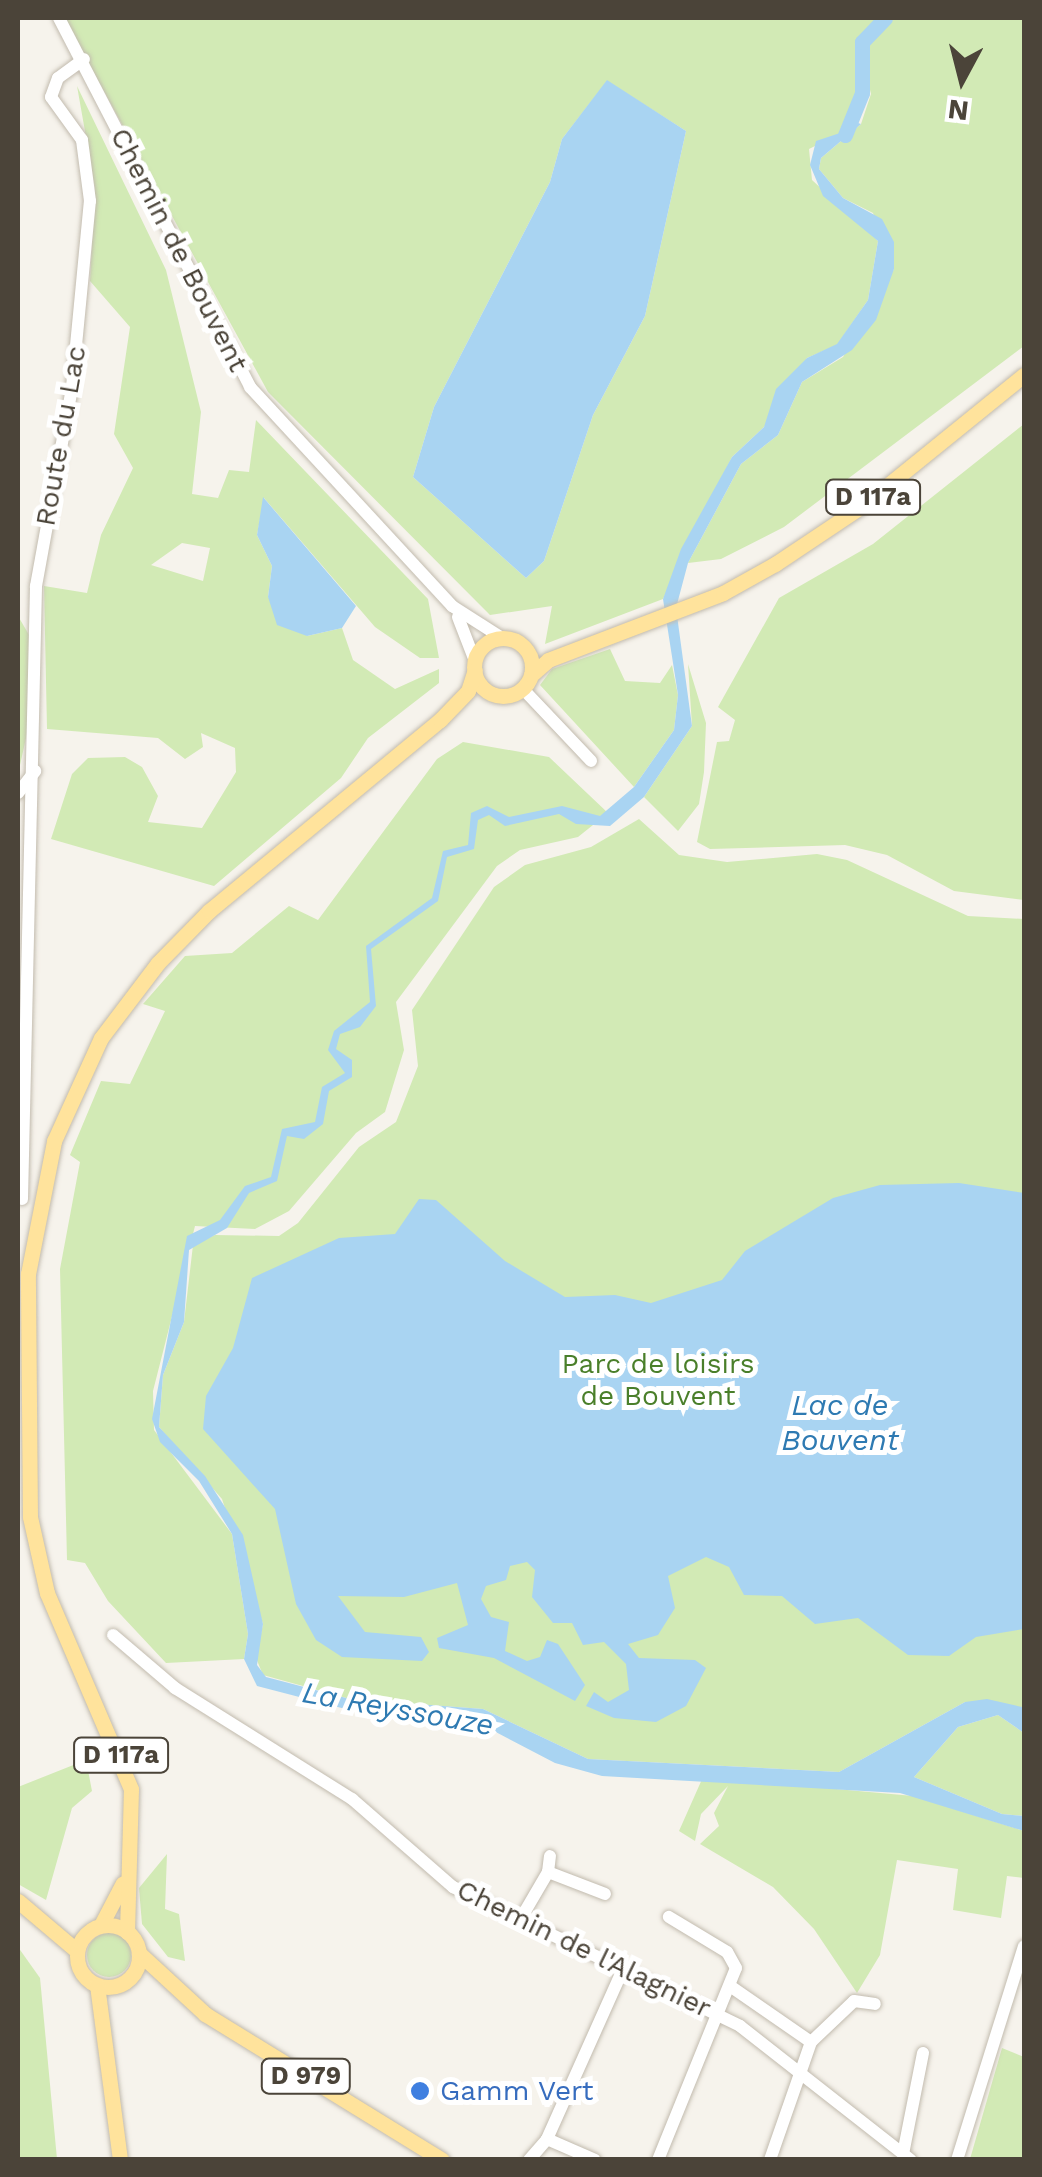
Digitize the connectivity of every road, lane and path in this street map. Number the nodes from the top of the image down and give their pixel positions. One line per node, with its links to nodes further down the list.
1 (59, 18): 2 (street, Chemin de Bouvent)
2 (84, 60): 4 (street, Chemin de Bouvent); 13 (street, Route du Lac)
3 (1024, 375): 7 (main road, D 117a)
4 (452, 606): 5 (street, Chemin de Bouvent); 8 (street, Chemin de Bouvent)
5 (502, 638): 6 (main road); 8 (main road)
6 (523, 647): 7 (main road, D 117a); 9 (main road)
7 (567, 652): 9 (main road, D 117a)
8 (475, 665): 10 (main road); 11 (main road, D 117a)
9 (527, 682): 10 (main road); 12 (street)
10 (497, 696): 11 (main road, D 117a)
11 (440, 720): 20 (main road, D 117a)
12 (591, 761)
13 (36, 771): 14 (street); 15 (street, Route du Lac)
14 (18, 792)
15 (33, 907): 16 (street); 17 (street, Route du Lac)
16 (18, 916)
17 (22, 1199)
18 (113, 1636): 26 (street, Chemin de l'Alagnier)
19 (550, 1856): 21 (street)
20 (130, 1866): 27 (main road, D 117a); 28 (main road, D 117a)
21 (548, 1872): 22 (street); 26 (street)
22 (605, 1894)
23 (18, 1901): 24 (main road)
24 (34, 1912): 27 (main road); 30 (main road)
25 (669, 1917): 36 (street)
26 (520, 1920): 32 (street, Chemin de l'Alagnier)
27 (94, 1929): 28 (main road); 30 (main road)
28 (127, 1932): 31 (main road)
29 (1024, 1946): 51 (street)
30 (77, 1951): 34 (main road)
31 (139, 1953): 33 (main road); 35 (main road, D 979)
32 (622, 1968): 38 (street, Chemin de l'Alagnier); 43 (street)
33 (125, 1980): 34 (main road); 35 (main road, D 979); 39 (main road)
34 (97, 1985): 39 (main road)
35 (176, 1986): 46 (main road, D 979)
36 (730, 1986): 38 (street); 40 (street)
37 (874, 2004): 40 (street)
38 (717, 2013): 42 (street, Chemin de l'Alagnier); 49 (street)
39 (109, 2039): 45 (main road)
40 (811, 2042): 42 (street)
41 (923, 2053): 44 (street)
42 (800, 2072): 44 (street, Chemin de l'Alagnier); 50 (street)
43 (547, 2140): 47 (street); 48 (street)
44 (907, 2157)
45 (120, 2160)
46 (442, 2160)
47 (529, 2160)
48 (594, 2160)
49 (658, 2160)
50 (770, 2160)
51 (957, 2160)

